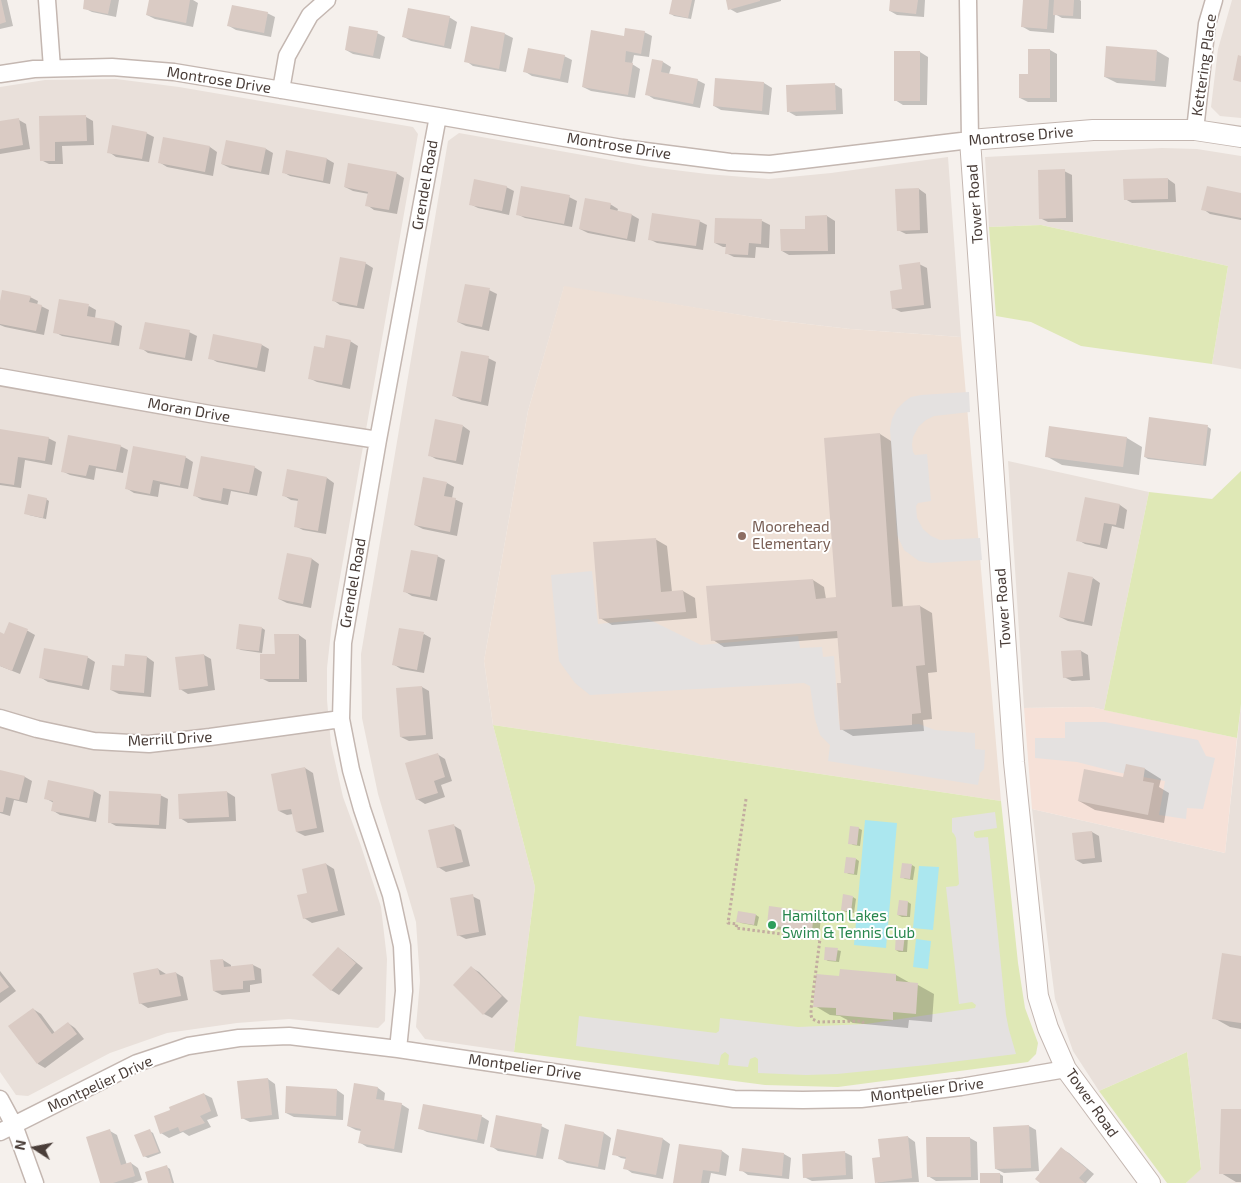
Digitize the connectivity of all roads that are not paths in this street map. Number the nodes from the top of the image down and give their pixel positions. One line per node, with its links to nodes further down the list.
1 (47, 0): 5 (street)
2 (327, 0): 7 (street)
3 (968, 0): 11 (street, Tower Road)
4 (1214, 0): 9 (street, Kettering Place)
5 (52, 68): 6 (street, Montrose Drive); 7 (street, Montrose Drive)
6 (0, 74)
7 (281, 90): 8 (street, Montrose Drive)
8 (438, 116): 11 (street, Montrose Drive); 13 (street, Grendel Road)
9 (1195, 130): 10 (street, Montrose Drive); 11 (street, Montrose Drive)
10 (1241, 137)
11 (970, 140): 17 (street, Tower Road)
12 (0, 377): 13 (street, Moran Drive)
13 (378, 440): 15 (street, Grendel Road)
14 (0, 718): 15 (street, Merrill Drive)
15 (342, 719): 16 (street, Grendel Road)
16 (398, 1048): 17 (street, Montpelier Drive); 19 (street, Montpelier Drive)
17 (1066, 1069): 21 (street, Tower Road)
18 (0, 1099): 19 (street)
19 (7, 1128): 20 (street)
20 (35, 1183)
21 (1150, 1183)

